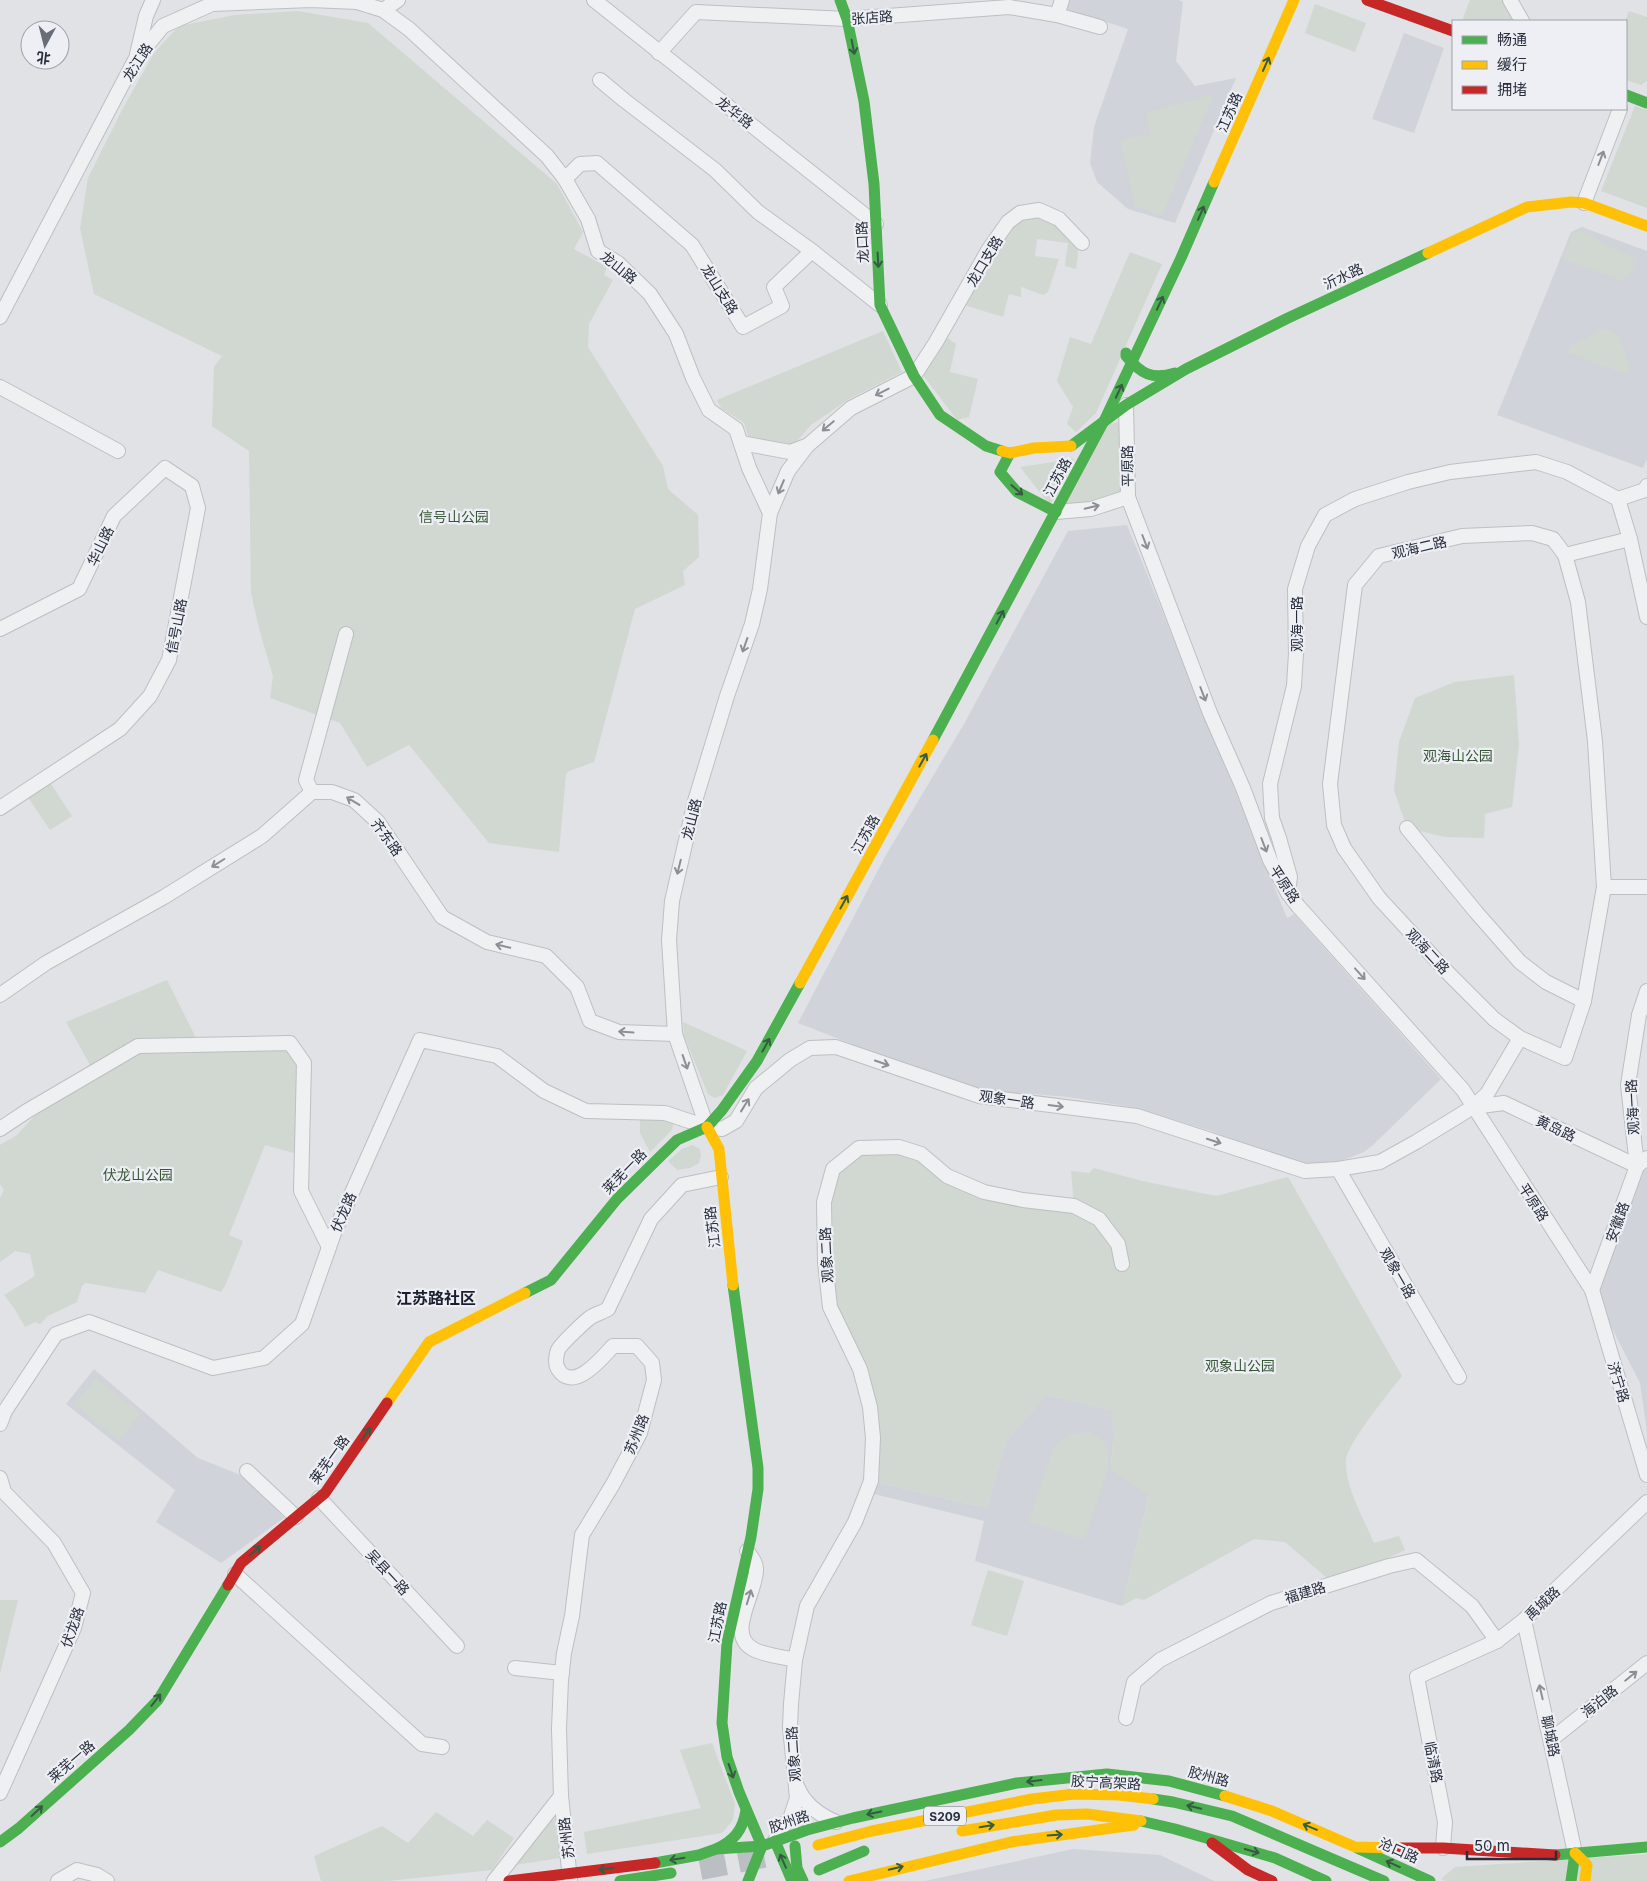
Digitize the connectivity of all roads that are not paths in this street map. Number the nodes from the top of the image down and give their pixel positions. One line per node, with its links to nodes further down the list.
1 (153, 0): 17 (street)
2 (398, 0): 10 (street)
3 (594, 0): 16 (street, 龙华路)
4 (840, 0): 12 (main road, 龙口路)
5 (1062, 0): 11 (street)
6 (1294, 0): 32 (main road, 江苏路, one-way to 6)
7 (1367, 0): 15 (main road)
8 (1510, 0): 13 (street)
9 (358, 1): 10 (street, 龙江路); 17 (street, 龙江路)
10 (382, 10): 23 (street, 龙山路)
11 (1057, 15): 12 (street, 张店路); 14 (street, 张店路)
12 (847, 19): 16 (street, 张店路); 25 (main road, 龙口路, one-way to 25)
13 (1521, 20)
14 (1100, 27)
15 (1452, 32)
16 (659, 53): 25 (street, 龙华路)
17 (135, 60): 30 (street, 龙江路)
18 (600, 80): 28 (street)
19 (1627, 95): 20 (main road)
20 (1647, 103)
21 (1620, 110): 24 (street, one-way to 21)
22 (1225, 127): 31 (main road, 江苏路)
23 (565, 179): 28 (street, 龙山支路); 39 (street, 龙山路)
24 (1584, 204): 26 (main road, 沂水路); 34 (main road, 沂水路)
25 (876, 224): 29 (main road, 龙口路, one-way to 29)
26 (1647, 226)
27 (1082, 243): 35 (street, 龙口支路)
28 (812, 252): 29 (street)
29 (880, 305): 35 (main road, 龙口路)
30 (0, 316)
31 (1130, 338): 33 (main road); 42 (main road, 江苏路)
32 (1139, 347): 33 (main road, 江苏路); 34 (main road)
33 (1132, 363): 34 (main road); 38 (main road, 江苏路, one-way to 33)
34 (1186, 369): 37 (main road, 沂水路)
35 (914, 376): 40 (street, 龙山路, one-way to 40); 41 (main road, 龙口路)
36 (0, 387): 43 (street)
37 (1126, 405): 38 (main road, 沂水路); 50 (street, 平原路)
38 (1105, 420): 42 (main road, 沂水路); 45 (main road, 江苏路)
39 (741, 443): 40 (street); 53 (street, 龙山路)
40 (806, 446): 53 (street, 龙山路, one-way to 53)
41 (986, 446): 44 (main road, 龙口路); 46 (main road, 龙口路)
42 (1071, 446): 44 (main road, 龙口路); 45 (main road)
43 (118, 450)
44 (1010, 453): 46 (main road)
45 (1080, 466): 52 (main road, 江苏路)
46 (1000, 472): 52 (main road, 龙口路, one-way to 52)
47 (192, 486): 57 (street, 华山路); 60 (street, 信号山路)
48 (1647, 486): 51 (street)
49 (1647, 495): 51 (street)
50 (1128, 497): 52 (street, one-way to 50); 64 (street, 平原路, one-way to 64)
51 (1618, 499): 54 (street); 64 (street, 观海一路)
52 (1056, 512): 71 (main road, 江苏路, one-way to 52)
53 (770, 514): 68 (street, 龙山路, one-way to 68)
54 (1630, 539): 55 (street); 56 (street)
55 (1565, 555): 62 (street, 观海二路); 69 (street, 观海二路)
56 (1647, 617)
57 (0, 629)
58 (346, 634): 59 (street)
59 (312, 792): 66 (street, one-way to 66); 68 (street, 齐东路, one-way to 59)
60 (0, 808)
61 (1407, 828): 67 (street)
62 (1604, 886): 63 (street); 67 (street, 观海二路)
63 (1647, 887)
64 (1288, 893): 70 (street, 平原路, one-way to 70)
65 (1647, 991): 73 (street, 观海一路)
66 (0, 995)
67 (1584, 1001): 69 (street, 观海二路)
68 (675, 1034): 71 (street, 龙山路, one-way to 71)
69 (1520, 1038): 70 (street)
70 (1473, 1107): 73 (street, 黄岛路); 74 (street, 观象一路); 78 (street, 平原路)
71 (707, 1127): 74 (street, 观象一路, one-way to 74); 75 (main road, 江苏路); 76 (street, 伏龙路); 84 (main road, 莱芜一路, one-way to 71)
72 (0, 1130): 76 (street)
73 (1642, 1162): 78 (street, 安徽路)
74 (1338, 1169): 79 (street, 观象一路)
75 (721, 1177): 87 (main road, 江苏路); 95 (street, 苏州路)
76 (329, 1247): 80 (street, 伏龙路)
77 (1122, 1264): 92 (street, 观象二路)
78 (1592, 1290): 82 (street, 济宁路)
79 (1459, 1377)
80 (2, 1415)
81 (247, 1471): 86 (street)
82 (1647, 1475)
83 (0, 1478): 103 (street, 伏龙路)
84 (319, 1498): 86 (main road, 莱芜一路); 91 (street, 吴县一路)
85 (1647, 1502): 89 (street, 禹城路)
86 (296, 1517): 88 (main road, 莱芜一路, one-way to 86)
87 (747, 1551): 92 (street, one-way to 87); 98 (main road, 江苏路)
88 (235, 1574): 100 (street); 113 (main road, 莱芜一路, one-way to 88)
89 (1524, 1620): 90 (street, 禹城路); 99 (street, 聊城路, one-way to 89)
90 (1497, 1642): 96 (street, 禹城路); 97 (street, 福建路)
91 (457, 1646)
92 (795, 1660): 102 (street, 观象二路)
93 (1647, 1663): 99 (street, 海泊路, one-way to 93)
94 (515, 1668): 95 (street)
95 (562, 1673): 104 (street, 苏州路)
96 (1417, 1677): 118 (street, 临清路)
97 (1126, 1718)
98 (722, 1723): 105 (main road, 江苏路, one-way to 105); 106 (main road, 江苏路)
99 (1552, 1739): 122 (street, 聊城路)
100 (442, 1748)
101 (1062, 1777): 107 (main road, 胶州路, one-way to 107); 116 (main road, 胶州路, one-way to 101); 121 (main road)
102 (795, 1782): 107 (street); 114 (street, 观象二路)
103 (0, 1792)
104 (561, 1796): 130 (street); 132 (street, 苏州路)
105 (746, 1810): 114 (main road, 江苏路); 119 (main road)
106 (759, 1810)
107 (836, 1822): 110 (main road, 胶州路)
108 (1147, 1822): 111 (main road, S209, one-way to 108); 112 (main road, S209); 137 (main road, one-way to 108)
109 (767, 1825): 114 (main road)
110 (807, 1830): 114 (main road, 胶州路); 136 (main road, bridge)
111 (955, 1832)
112 (1205, 1838): 138 (main road); 139 (main road, S209, one-way to 139)
113 (0, 1842)
114 (768, 1843): 119 (main road, 胶州路); 127 (main road); 134 (main road); 135 (main road, one-way to 114, bridge)
115 (818, 1845): 121 (main road, 胶宁高架路 / S209, one-way to 115)
116 (1355, 1847): 118 (main road, 胶州路); 141 (main road, 沧口路, one-way to 116)
117 (1647, 1847): 122 (main road, 胶州路)
118 (1443, 1848): 122 (main road, 胶州路)
119 (716, 1849): 131 (main road, one-way to 131, bridge)
120 (869, 1850): 124 (main road)
121 (1338, 1860): 140 (main road, 胶宁高架路 / S209)
122 (1574, 1860): 125 (main road); 142 (main road, 聊城路)
123 (1602, 1864): 125 (main road)
124 (819, 1865)
125 (1587, 1866): 143 (main road)
126 (683, 1870): 133 (main road)
127 (775, 1872)
128 (58, 1881): 129 (street)
129 (107, 1881)
130 (494, 1881)
131 (509, 1881)
132 (571, 1881)
133 (620, 1881)
134 (748, 1881)
135 (792, 1881)
136 (803, 1881)
137 (849, 1881)
138 (1272, 1881)
139 (1326, 1881)
140 (1384, 1881)
141 (1430, 1881)
142 (1571, 1881)
143 (1585, 1881)

